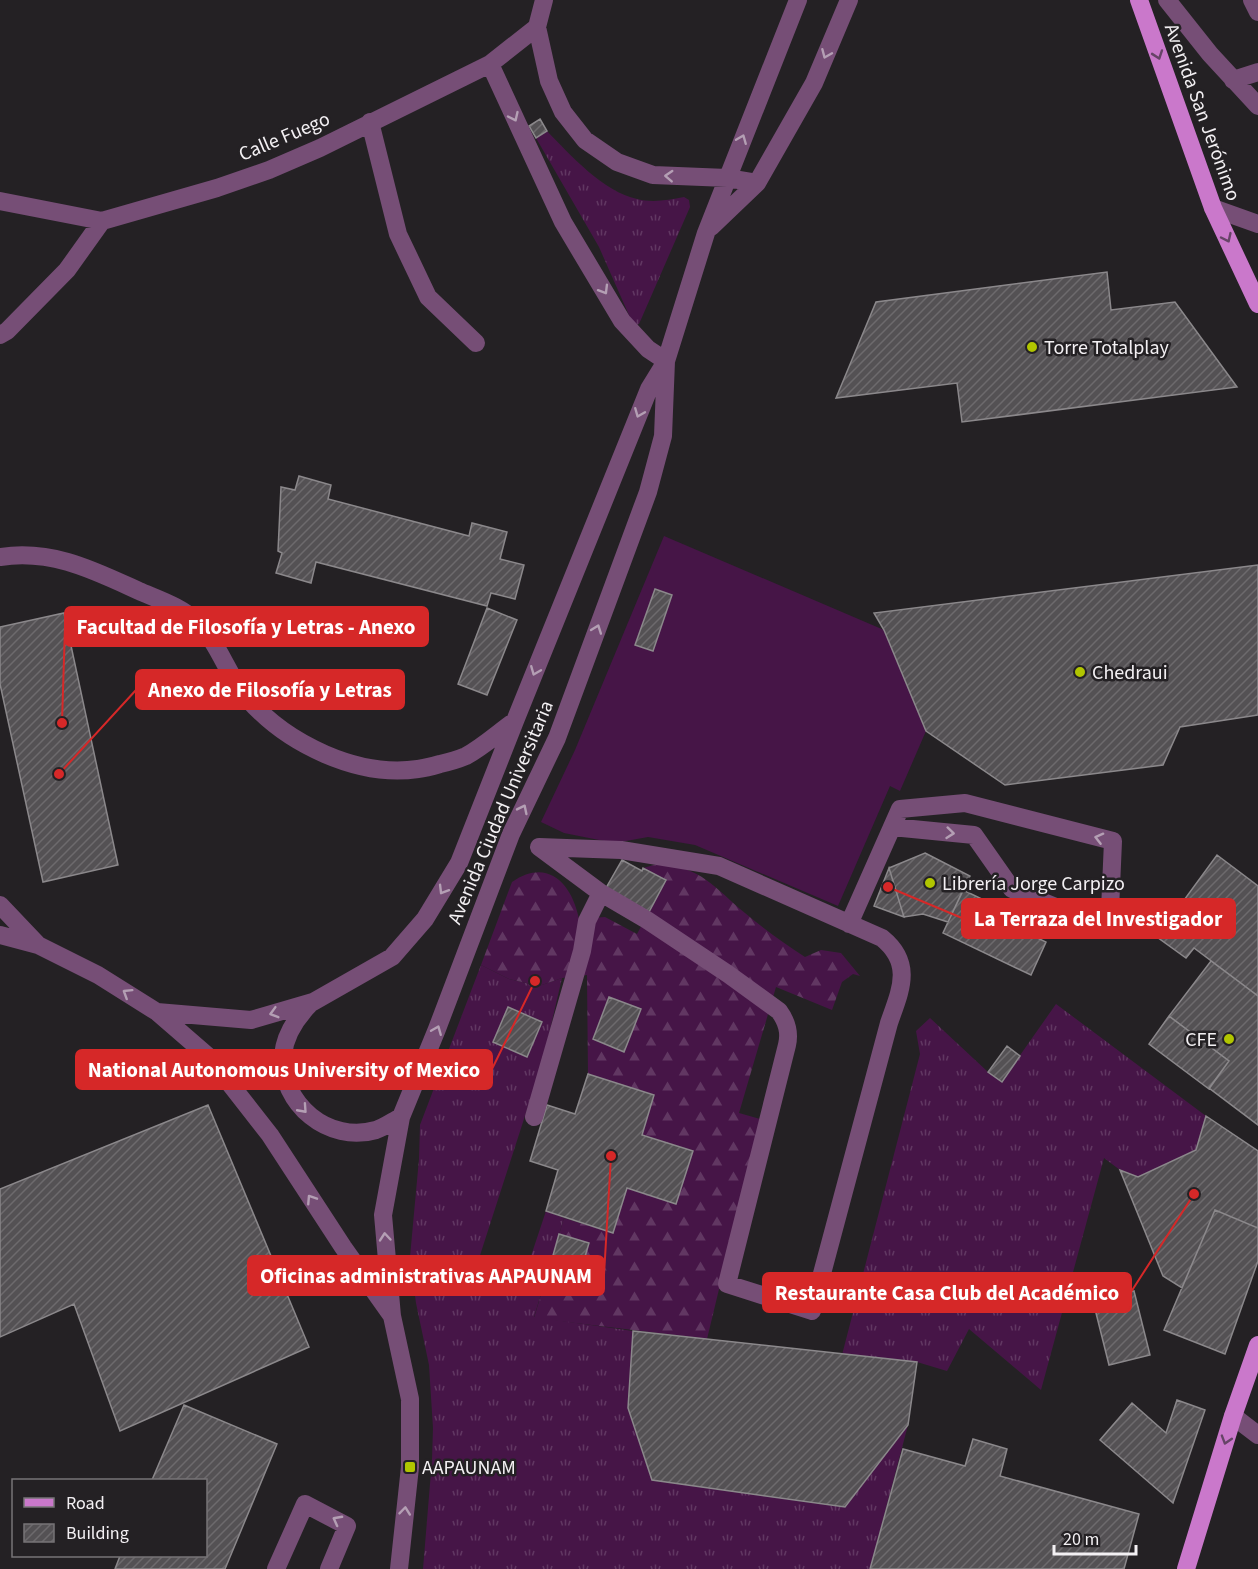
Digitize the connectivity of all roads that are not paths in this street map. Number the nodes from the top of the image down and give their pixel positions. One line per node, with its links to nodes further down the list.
1 (544, 0): 8 (street)
2 (798, 0): 14 (street, Avenida Ciudad Universitaria, one-way to 2)
3 (849, 0): 15 (street, Avenida Ciudad Universitaria, one-way to 15)
4 (1139, 0): 17 (main road, Avenida San Jerónimo, one-way to 17)
5 (1167, 0): 11 (street)
6 (1252, 0): 7 (street)
7 (1258, 12)
8 (537, 27): 9 (street, Calle Fuego); 14 (street, one-way to 8)
9 (490, 64): 13 (street, Calle Fuego); 24 (street, one-way to 24)
10 (1258, 72): 11 (street)
11 (1233, 80): 12 (street)
12 (1258, 106)
13 (370, 122): 18 (street, Calle Fuego); 23 (street)
14 (727, 178): 15 (street); 20 (street, Avenida Ciudad Universitaria)
15 (758, 183): 20 (street, Avenida Ciudad Universitaria)
16 (0, 201): 18 (street, Calle Fuego)
17 (1213, 208): 19 (street); 21 (main road, Avenida San Jerónimo, one-way to 21)
18 (102, 221): 22 (street)
19 (1258, 224)
20 (706, 233): 24 (street, Avenida Ciudad Universitaria)
21 (1258, 304)
22 (0, 335)
23 (476, 343)
24 (666, 361): 26 (street, Avenida Ciudad Universitaria, one-way to 26); 28 (street, Avenida Ciudad Universitaria, one-way to 24)
25 (0, 557): 26 (street)
26 (515, 721): 35 (street, Avenida Ciudad Universitaria, one-way to 35)
27 (892, 827): 27 (street, one-way to 27); 32 (street)
28 (511, 834): 29 (street); 37 (street, Avenida Ciudad Universitaria, one-way to 28)
29 (538, 847): 30 (street); 32 (street)
30 (601, 892): 32 (street); 38 (street)
31 (0, 905): 34 (street)
32 (849, 924)
33 (0, 935): 34 (street)
34 (39, 945): 36 (street, one-way to 34)
35 (313, 1002): 36 (street, Avenida Ciudad Universitaria, one-way to 36); 37 (street, one-way to 37)
36 (157, 1012): 39 (street, one-way to 36)
37 (401, 1117): 39 (street, Avenida Ciudad Universitaria, one-way to 37)
38 (534, 1118)
39 (392, 1316): 45 (street, Avenida Ciudad Universitaria, one-way to 39)
40 (1258, 1345): 41 (main road)
41 (1233, 1416): 42 (street); 46 (main road, one-way to 46)
42 (1258, 1435)
43 (276, 1569): 44 (street, one-way to 43)
44 (329, 1569)
45 (399, 1569)
46 (1186, 1569)

